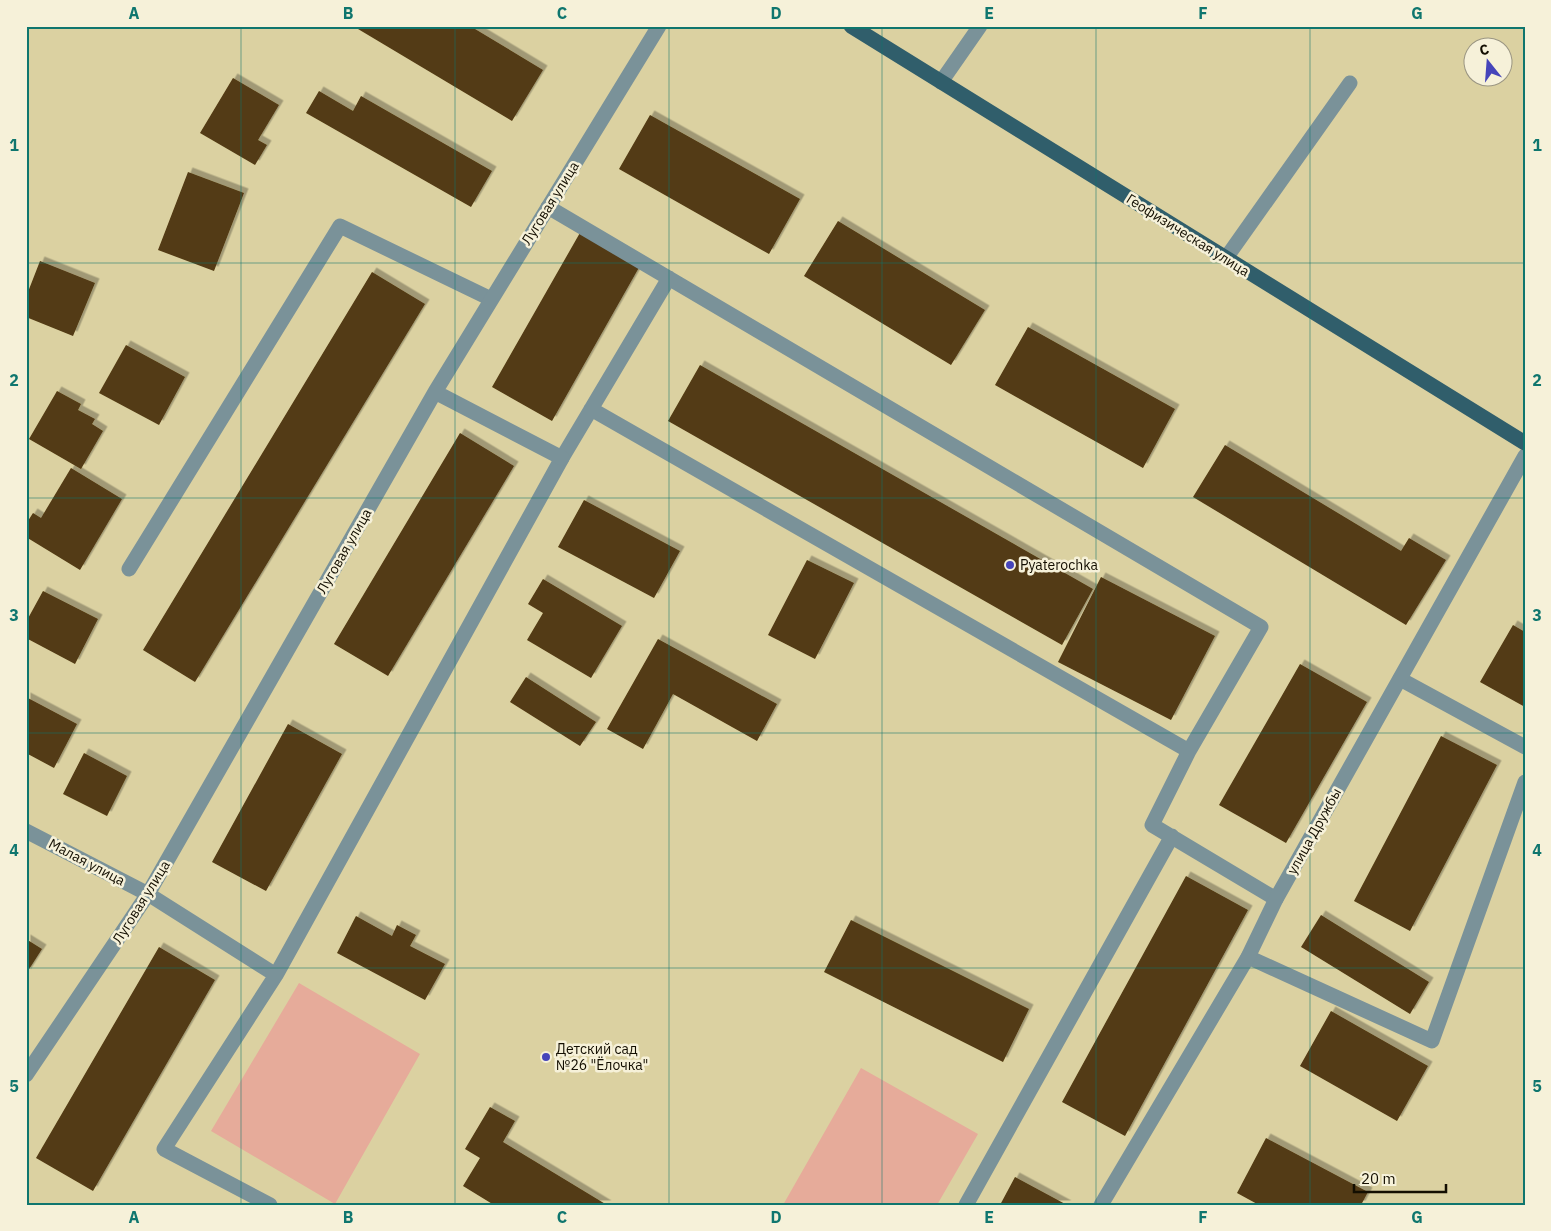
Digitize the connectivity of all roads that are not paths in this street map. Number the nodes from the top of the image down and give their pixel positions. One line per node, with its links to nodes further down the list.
1 (659, 26): 6 (street, Луговая улица)
2 (851, 26): 4 (main road, Геофизическая улица)
3 (980, 26): 4 (street)
4 (941, 82): 7 (main road, Геофизическая улица)
5 (1350, 83): 7 (street)
6 (548, 206): 8 (street); 9 (street, Луговая улица)
7 (1226, 258): 12 (main road, Геофизическая улица)
8 (669, 278): 11 (street); 18 (street)
9 (491, 298): 10 (street, Луговая улица); 15 (street)
10 (435, 392): 14 (street); 22 (street, Луговая улица)
11 (591, 409): 14 (street); 18 (street)
12 (1525, 443)
13 (1525, 456): 16 (street, улица Дружбы)
14 (562, 458): 25 (street)
15 (129, 569)
16 (1400, 679): 17 (street); 23 (street, улица Дружбы)
17 (1525, 746)
18 (1189, 751): 21 (street)
19 (1525, 782): 24 (street)
20 (26, 831): 22 (street, Малая улица)
21 (1172, 836): 23 (street); 28 (street)
22 (148, 894): 25 (street, Малая улица); 26 (street, Луговая улица)
23 (1276, 898): 24 (street, улица Дружбы)
24 (1248, 957): 29 (street, улица Дружбы)
25 (276, 975): 27 (street)
26 (26, 1075)
27 (270, 1205)
28 (966, 1205)
29 (1101, 1205)

